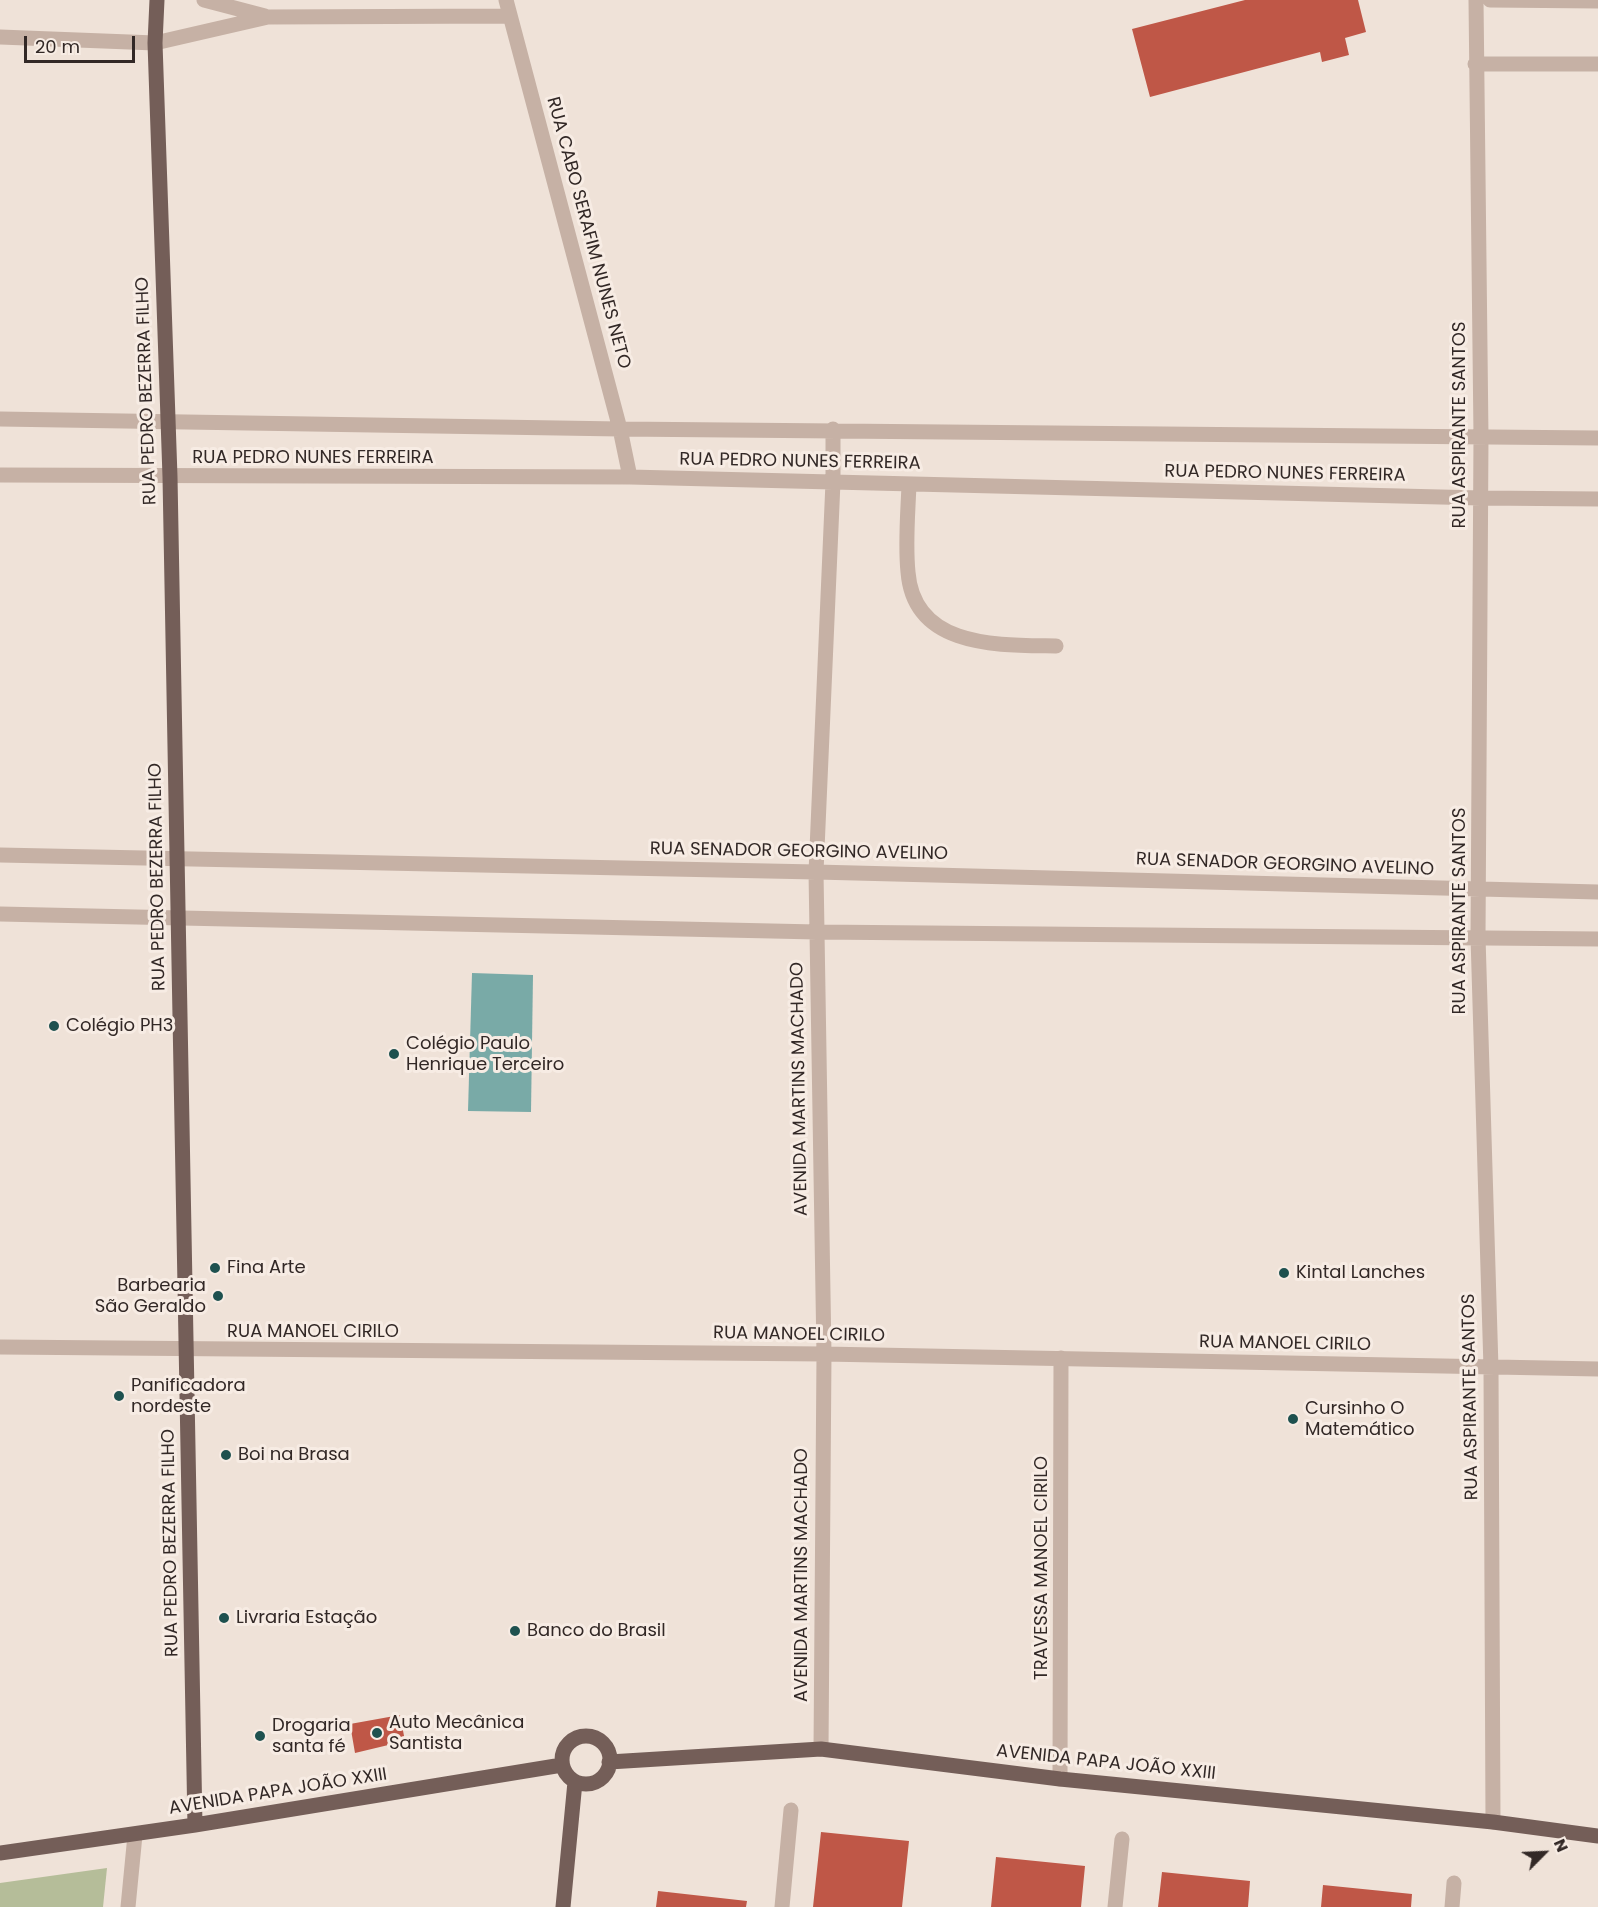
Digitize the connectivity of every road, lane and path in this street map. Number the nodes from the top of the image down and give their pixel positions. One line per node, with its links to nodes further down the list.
1 (156, 0): 10 (main road, RUA PEDRO BEZERRA FILHO)
2 (204, 0): 8 (street)
3 (506, 0): 7 (street, RUA CABO SERAFIM NUNES NETO)
4 (1476, 0): 11 (street, RUA ASPIRANTE SANTOS)
5 (1490, 0): 6 (street)
6 (1598, 2)
7 (510, 16): 8 (street); 15 (street, RUA CABO SERAFIM NUNES NETO)
8 (268, 17): 10 (street)
9 (0, 37): 10 (street)
10 (155, 43): 14 (main road, RUA PEDRO BEZERRA FILHO)
11 (1475, 64): 12 (street); 17 (street, RUA ASPIRANTE SANTOS)
12 (1598, 64)
13 (0, 419): 14 (street, RUA PEDRO NUNES FERREIRA)
14 (168, 421): 15 (street, RUA PEDRO NUNES FERREIRA); 20 (main road, RUA PEDRO BEZERRA FILHO)
15 (620, 429): 16 (street, RUA PEDRO NUNES FERREIRA); 21 (street, RUA CABO SERAFIM NUNES NETO)
16 (833, 429): 17 (street, RUA PEDRO NUNES FERREIRA); 22 (street, AVENIDA MARTINS MACHADO)
17 (1481, 436): 18 (street, RUA PEDRO NUNES FERREIRA); 24 (street, RUA ASPIRANTE SANTOS)
18 (1598, 438)
19 (0, 475): 20 (street, RUA PEDRO NUNES FERREIRA)
20 (170, 477): 21 (street, RUA PEDRO NUNES FERREIRA); 28 (main road, RUA PEDRO BEZERRA FILHO)
21 (630, 477): 22 (street, RUA PEDRO NUNES FERREIRA)
22 (833, 482): 23 (street, RUA PEDRO NUNES FERREIRA); 29 (street, AVENIDA MARTINS MACHADO)
23 (909, 484): 24 (street, RUA PEDRO NUNES FERREIRA); 26 (street)
24 (1480, 498): 25 (street, RUA PEDRO NUNES FERREIRA); 30 (street, RUA ASPIRANTE SANTOS)
25 (1598, 499)
26 (1056, 646)
27 (0, 855): 28 (street, RUA SENADOR GEORGINO AVELINO)
28 (177, 859): 29 (street, RUA SENADOR GEORGINO AVELINO); 33 (main road, RUA PEDRO BEZERRA FILHO)
29 (816, 872): 30 (street, RUA SENADOR GEORGINO AVELINO); 34 (street, AVENIDA MARTINS MACHADO)
30 (1478, 889): 31 (street, RUA SENADOR GEORGINO AVELINO); 35 (street, RUA ASPIRANTE SANTOS)
31 (1598, 892)
32 (0, 914): 33 (street)
33 (178, 918): 34 (street); 38 (main road, RUA PEDRO BEZERRA FILHO)
34 (817, 932): 35 (street); 39 (street, AVENIDA MARTINS MACHADO)
35 (1478, 936): 36 (street); 41 (street, RUA ASPIRANTE SANTOS)
36 (1598, 939)
37 (0, 1347): 38 (street, RUA MANOEL CIRILO)
38 (187, 1350): 39 (street, RUA MANOEL CIRILO); 50 (main road, RUA PEDRO BEZERRA FILHO)
39 (824, 1354): 40 (street, RUA MANOEL CIRILO); 43 (street, AVENIDA MARTINS MACHADO)
40 (1061, 1358): 41 (street, RUA MANOEL CIRILO); 46 (street, TRAVESSA MANOEL CIRILO)
41 (1491, 1368): 42 (street, RUA MANOEL CIRILO); 49 (street, RUA ASPIRANTE SANTOS)
42 (1598, 1369)
43 (821, 1749): 44 (main road, AVENIDA PAPA JOÃO XXIII); 46 (main road, AVENIDA PAPA JOÃO XXIII)
44 (609, 1762): 45 (main road); 47 (main road)
45 (562, 1765): 47 (main road); 50 (main road, AVENIDA PAPA JOÃO XXIII)
46 (1060, 1779): 49 (main road, AVENIDA PAPA JOÃO XXIII)
47 (575, 1782): 57 (main road)
48 (791, 1810): 58 (street)
49 (1493, 1822): 52 (main road, AVENIDA PAPA JOÃO XXIII)
50 (195, 1825): 51 (main road, AVENIDA PAPA JOÃO XXIII)
51 (135, 1835): 54 (main road, AVENIDA PAPA JOÃO XXIII); 56 (street)
52 (1598, 1836)
53 (1122, 1839): 59 (street)
54 (0, 1853)
55 (1454, 1882): 60 (street)
56 (128, 1907)
57 (563, 1907)
58 (782, 1907)
59 (1115, 1907)
60 (1452, 1907)

